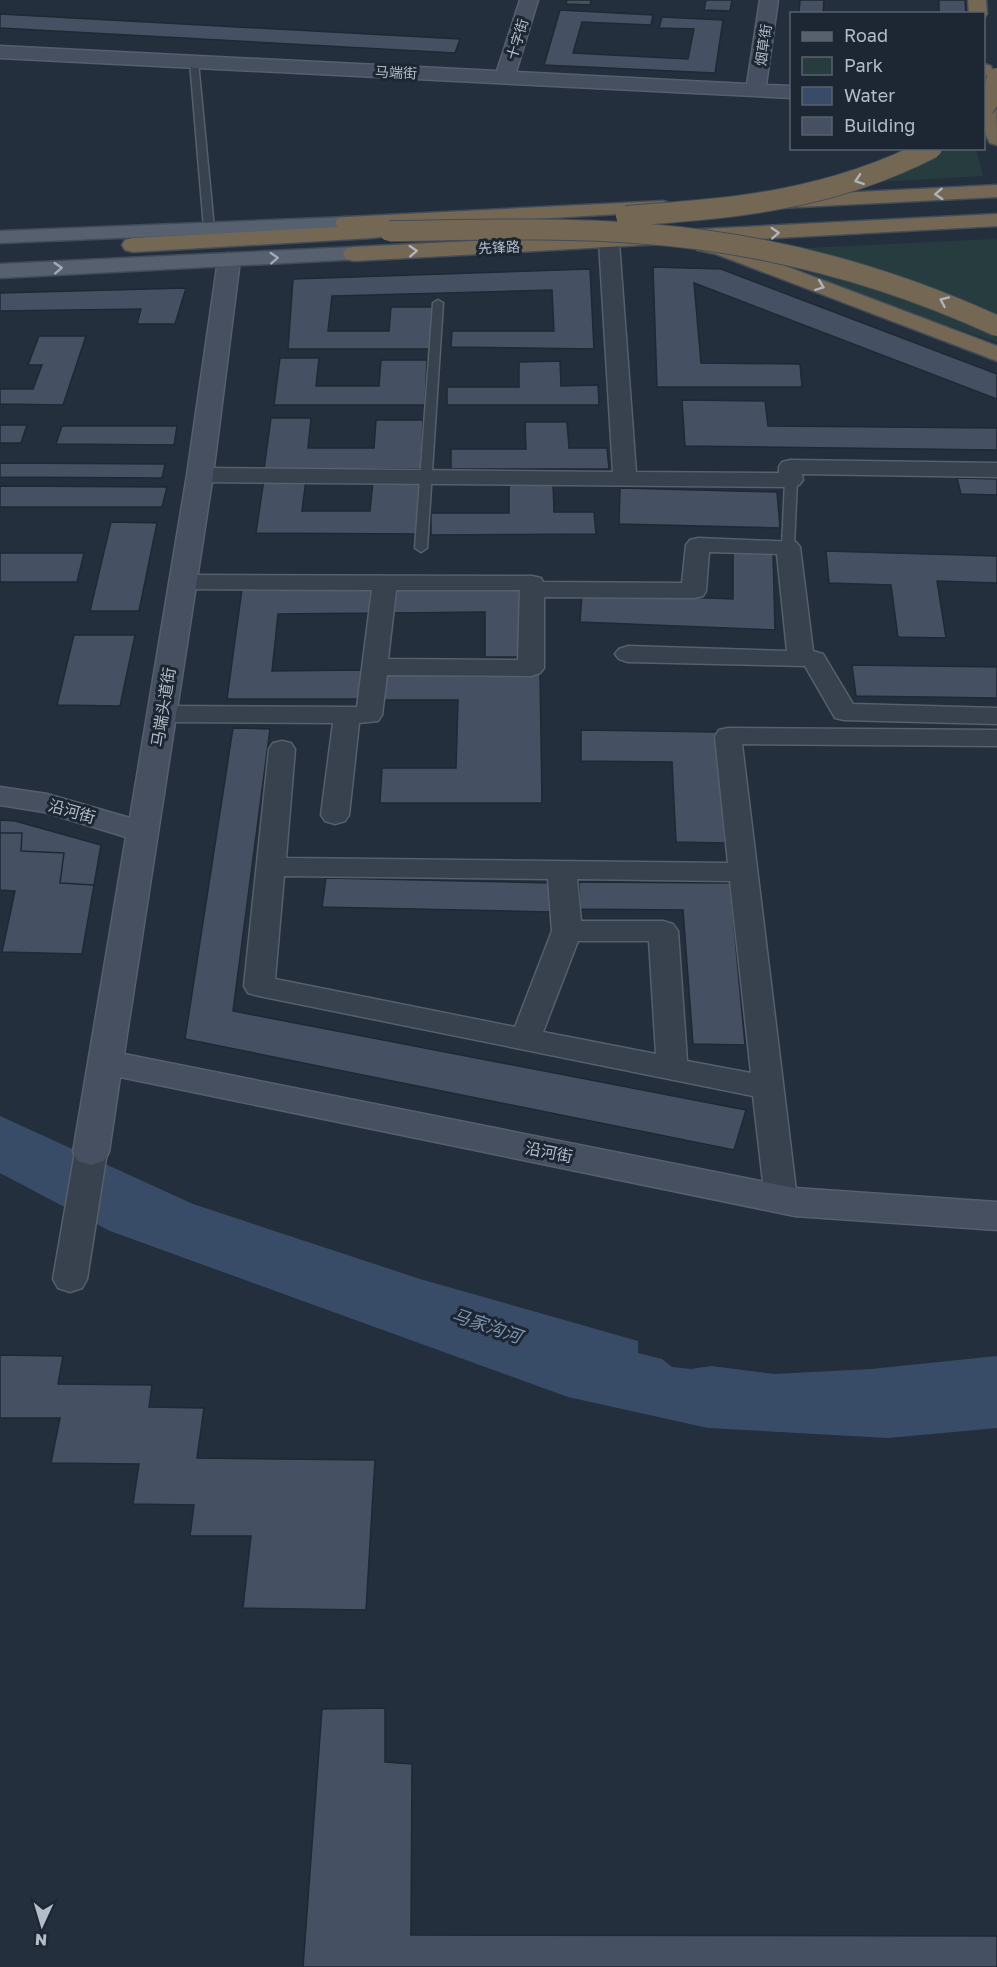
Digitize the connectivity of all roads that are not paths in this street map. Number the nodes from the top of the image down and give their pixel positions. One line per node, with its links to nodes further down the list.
1 (529, 0): 5 (street, 十字街)
2 (769, 0): 8 (street, 烟草街)
3 (0, 52): 4 (street, 马端街)
4 (194, 62): 5 (street, 马端街); 16 (lane)
5 (505, 77): 8 (street, 马端街)
6 (985, 78): 10 (highway)
7 (997, 78): 10 (highway, bridge)
8 (756, 90): 9 (street, 马端街)
9 (790, 92)
10 (988, 103): 11 (highway)
11 (997, 139)
12 (928, 150): 17 (highway, one-way to 17, bridge)
13 (997, 191): 15 (highway, 先锋路, one-way to 15)
14 (997, 220): 19 (highway, 先锋路, one-way to 14)
15 (346, 223): 16 (main road, 先锋路)
16 (209, 228): 18 (main road, 先锋路)
17 (389, 231): 21 (highway); 27 (highway, one-way to 17, bridge)
18 (0, 237)
19 (664, 239): 20 (highway, 先锋路); 28 (highway, one-way to 28)
20 (609, 242): 23 (highway, 先锋路, one-way to 20); 32 (street)
21 (133, 245): 22 (main road)
22 (0, 248)
23 (354, 254): 24 (main road, 先锋路, one-way to 23)
24 (229, 260): 25 (main road, 先锋路, one-way to 24); 30 (street, 马端头道街)
25 (0, 271)
26 (438, 303): 31 (lane)
27 (997, 326)
28 (997, 354)
29 (997, 470): 33 (street)
30 (200, 475): 31 (street); 36 (street, 马端头道街)
31 (426, 477): 32 (street); 35 (lane)
32 (625, 479): 33 (street)
33 (791, 480): 34 (lane)
34 (788, 547): 38 (street); 40 (street)
35 (421, 548)
36 (183, 582): 37 (street); 42 (street, 马端头道街)
37 (385, 582): 38 (street); 41 (street)
38 (532, 590): 41 (street)
39 (628, 654): 40 (street)
40 (801, 658): 44 (street)
41 (376, 667): 43 (street)
42 (161, 714): 43 (street); 49 (street, 马端头道街)
43 (346, 715): 48 (street)
44 (997, 716)
45 (997, 738): 52 (street)
46 (282, 749): 50 (street)
47 (0, 796): 49 (street, 沿河街)
48 (335, 815)
49 (142, 832): 55 (street, 马端头道街)
50 (271, 867): 51 (street); 54 (street)
51 (562, 870): 52 (street); 53 (street)
52 (743, 872): 57 (street)
53 (567, 931): 54 (street); 56 (street)
54 (525, 1040): 56 (street)
55 (105, 1062): 58 (street, 马端头道街); 59 (street, 沿河街)
56 (672, 1069): 57 (street)
57 (768, 1088): 59 (street)
58 (90, 1152): 61 (street)
59 (781, 1199): 60 (street, 沿河街)
60 (997, 1216)
61 (70, 1279)

